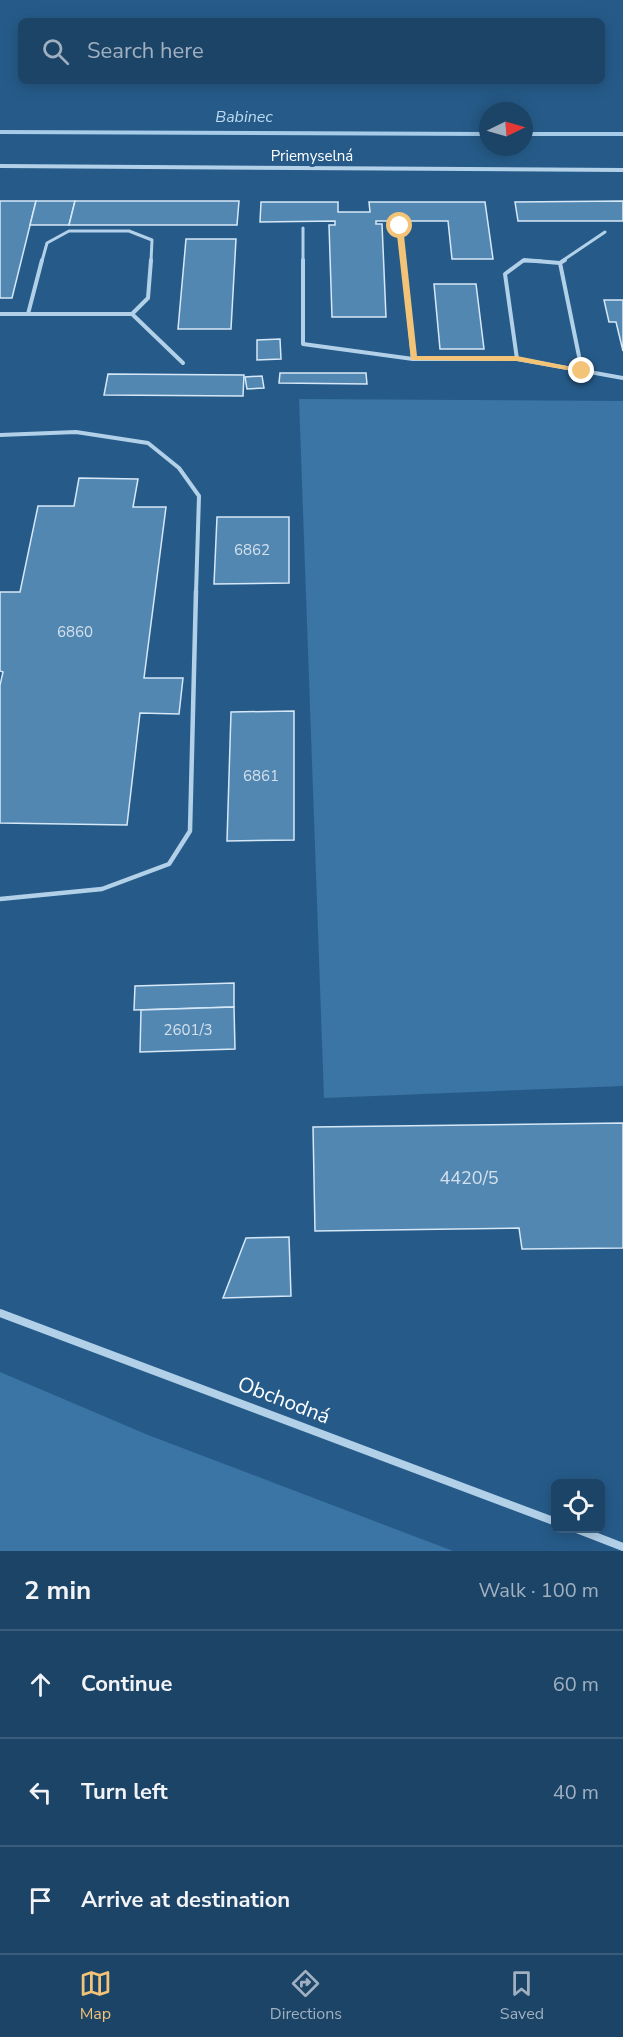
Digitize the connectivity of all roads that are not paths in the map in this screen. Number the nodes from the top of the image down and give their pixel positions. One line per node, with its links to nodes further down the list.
1 (0, 165): 2 (street, Priemyselná)
2 (623, 170)
3 (400, 226): 10 (lane)
4 (303, 228): 10 (lane)
5 (605, 232): 6 (lane)
6 (560, 263): 11 (lane); 13 (lane)
7 (0, 314): 8 (lane)
8 (28, 314): 9 (lane); 9 (lane)
9 (132, 314): 12 (lane)
10 (413, 359): 11 (lane)
11 (517, 359): 13 (lane)
12 (183, 363)
13 (582, 371): 14 (lane)
14 (623, 378)
15 (0, 435): 16 (lane)
16 (0, 899)
17 (0, 1313): 18 (street, Obchodná)
18 (551, 1520)
19 (587, 1533): 20 (street)
20 (623, 1547)

